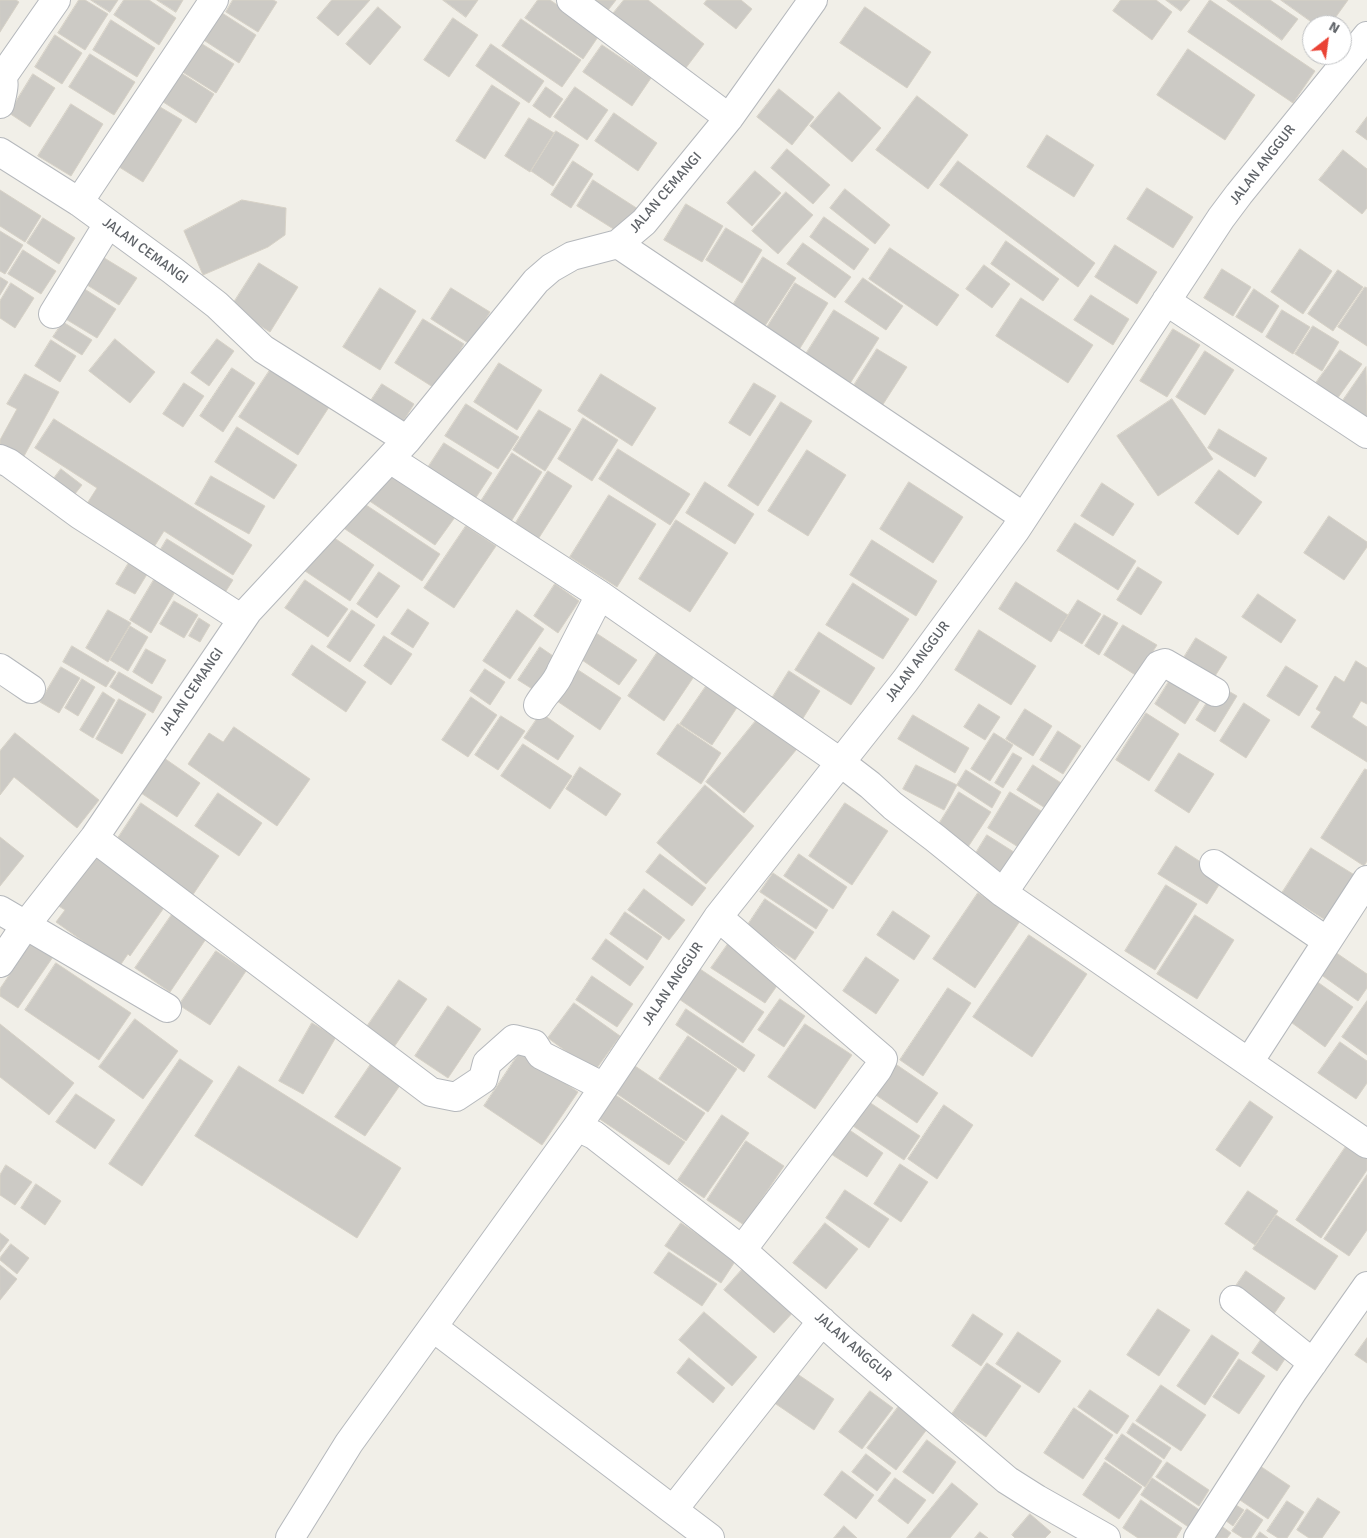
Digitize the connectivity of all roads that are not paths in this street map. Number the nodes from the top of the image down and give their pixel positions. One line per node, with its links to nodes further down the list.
1 (56, 0): 6 (street)
2 (214, 0): 10 (street)
3 (571, 0): 8 (street)
4 (813, 0): 8 (street, JALAN CEMANGI)
5 (1362, 50): 13 (street, JALAN ANGGUR)
6 (1, 74): 7 (street)
7 (0, 104)
8 (729, 118): 12 (street, JALAN CEMANGI)
9 (0, 152): 10 (street, JALAN CEMANGI)
10 (79, 202): 11 (street, JALAN CEMANGI)
11 (108, 224): 14 (street); 16 (street, JALAN CEMANGI)
12 (618, 244): 16 (street, JALAN CEMANGI); 18 (street)
13 (1166, 301): 15 (street); 18 (street, JALAN ANGGUR)
14 (53, 314)
15 (1367, 434)
16 (399, 450): 19 (street); 20 (street, JALAN CEMANGI)
17 (0, 459): 20 (street)
18 (1024, 517): 25 (street, JALAN ANGGUR)
19 (600, 595): 24 (street); 25 (street)
20 (242, 619): 26 (street, JALAN CEMANGI)
21 (0, 668): 22 (street)
22 (31, 689)
23 (1215, 692): 29 (street)
24 (538, 705)
25 (840, 762): 29 (street); 31 (street, JALAN ANGGUR)
26 (94, 838): 32 (street, JALAN CEMANGI); 37 (street)
27 (1214, 864): 33 (street)
28 (1367, 880): 33 (street)
29 (1003, 893): 36 (street)
30 (0, 910): 32 (street)
31 (718, 917): 37 (street, JALAN ANGGUR); 40 (street)
32 (25, 926): 34 (street, JALAN CEMANGI); 35 (street)
33 (1328, 941): 36 (street)
34 (0, 963)
35 (167, 1008)
36 (1248, 1062): 39 (street)
37 (604, 1087): 38 (street, JALAN ANGGUR)
38 (577, 1126): 40 (street, JALAN ANGGUR); 44 (street)
39 (1367, 1144)
40 (742, 1250): 43 (street, JALAN ANGGUR)
41 (1367, 1286): 45 (street)
42 (1234, 1300): 45 (street)
43 (822, 1321): 46 (street); 49 (street, JALAN ANGGUR)
44 (434, 1328): 46 (street); 47 (street)
45 (1313, 1363): 50 (street)
46 (673, 1510): 48 (street)
47 (290, 1538)
48 (710, 1538)
49 (1106, 1538)
50 (1198, 1538)

